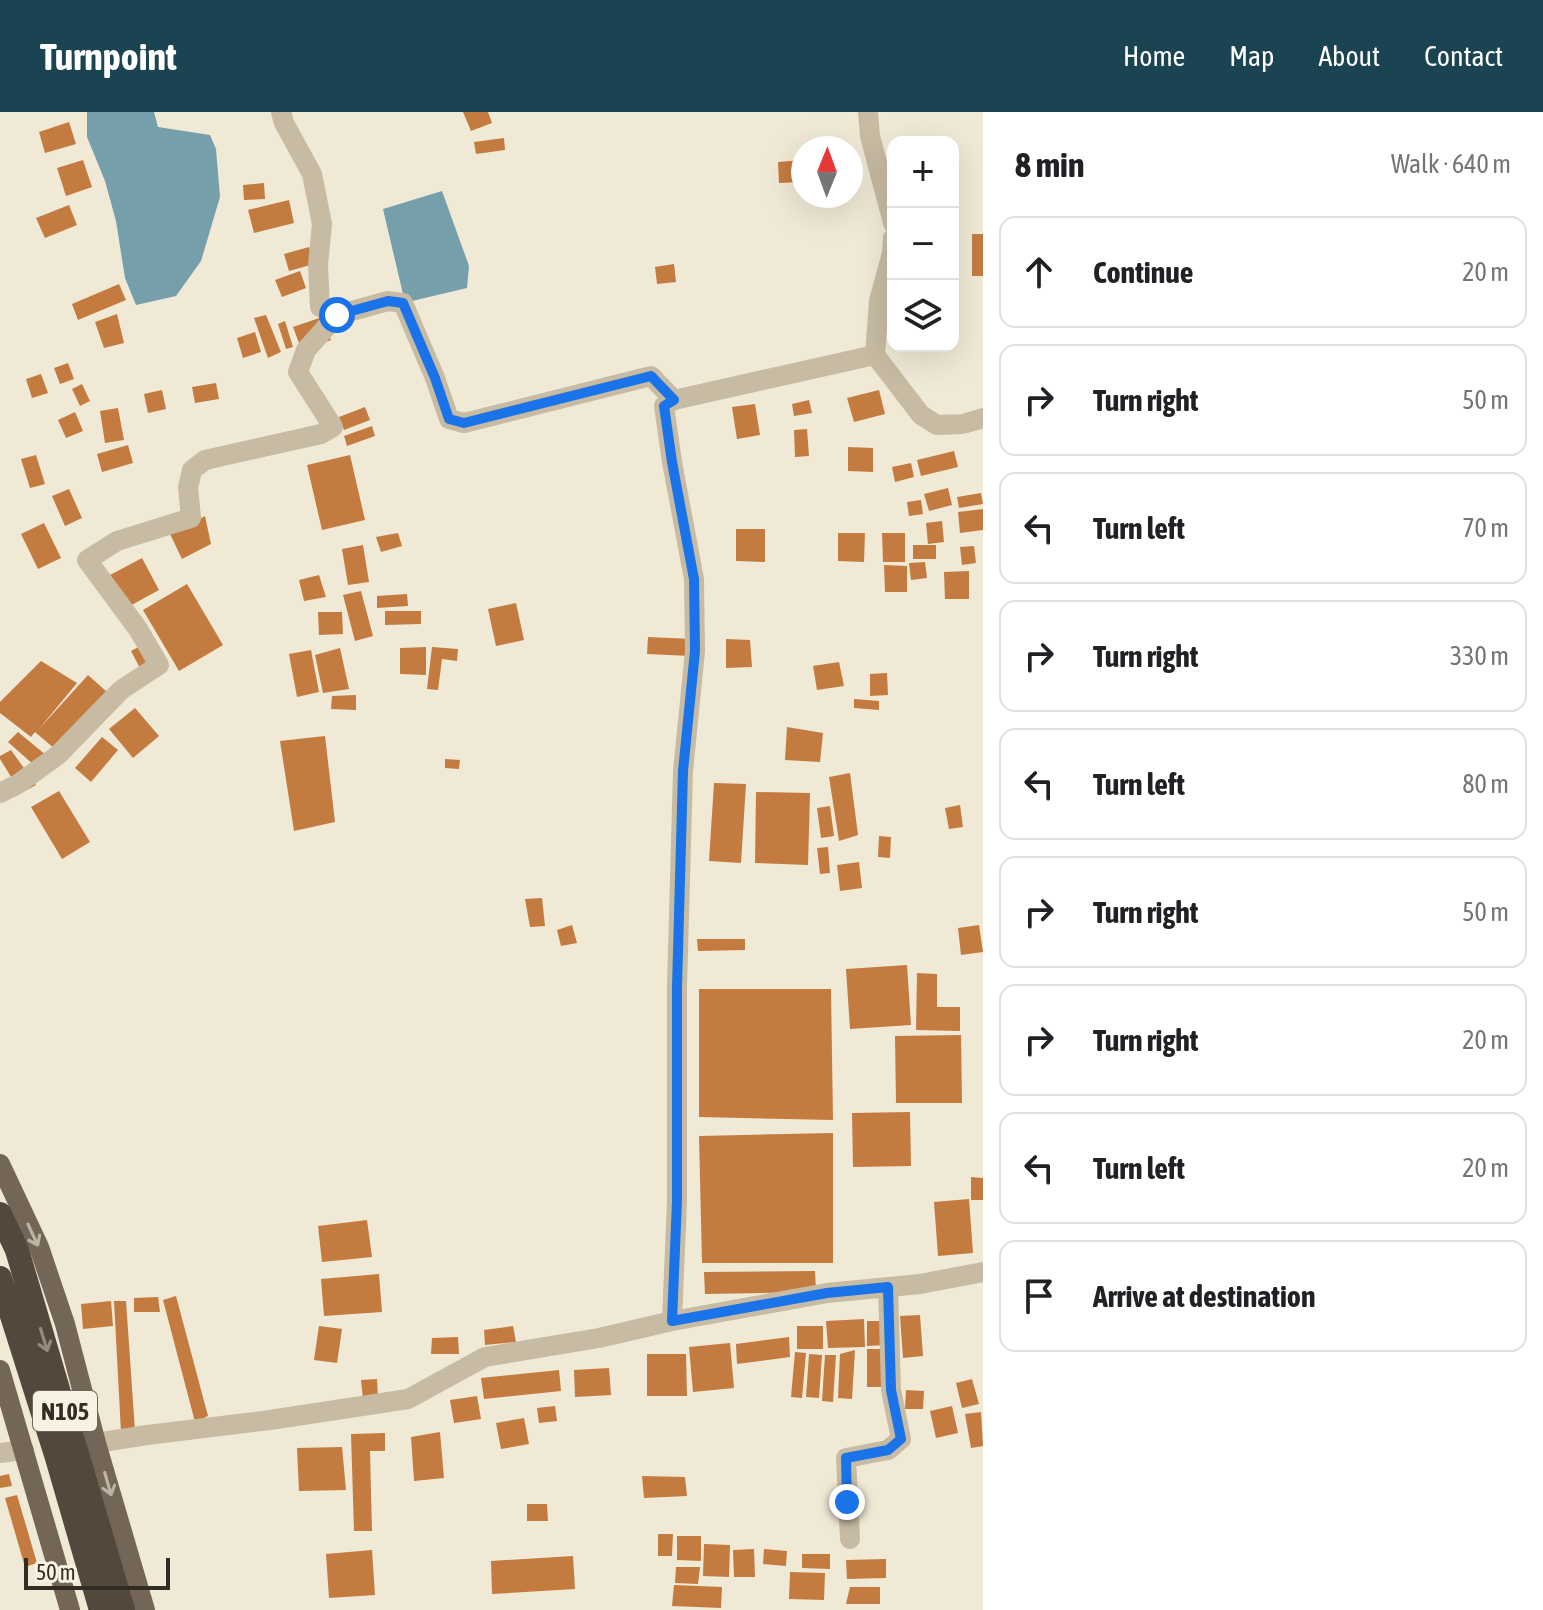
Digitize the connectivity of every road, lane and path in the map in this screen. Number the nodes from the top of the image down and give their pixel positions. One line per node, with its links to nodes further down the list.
1 (281, 112): 5 (street)
2 (868, 112): 3 (street)
3 (889, 208)
4 (887, 271): 6 (street)
5 (337, 315): 7 (street); 9 (street)
6 (875, 355): 7 (street); 8 (street)
7 (674, 400): 15 (street)
8 (983, 418)
9 (0, 793)
10 (0, 1164): 17 (main road, one-way to 17)
11 (0, 1214): 23 (highway, N105, one-way to 23)
12 (983, 1272): 14 (street)
13 (0, 1278): 22 (highway, N105)
14 (888, 1287): 15 (street); 20 (street)
15 (672, 1321): 17 (street)
16 (0, 1370): 18 (main road)
17 (96, 1443): 24 (main road, one-way to 24)
18 (24, 1450): 19 (street); 21 (main road)
19 (0, 1453)
20 (850, 1539)
21 (70, 1610)
22 (101, 1610)
23 (123, 1610)
24 (145, 1610)

